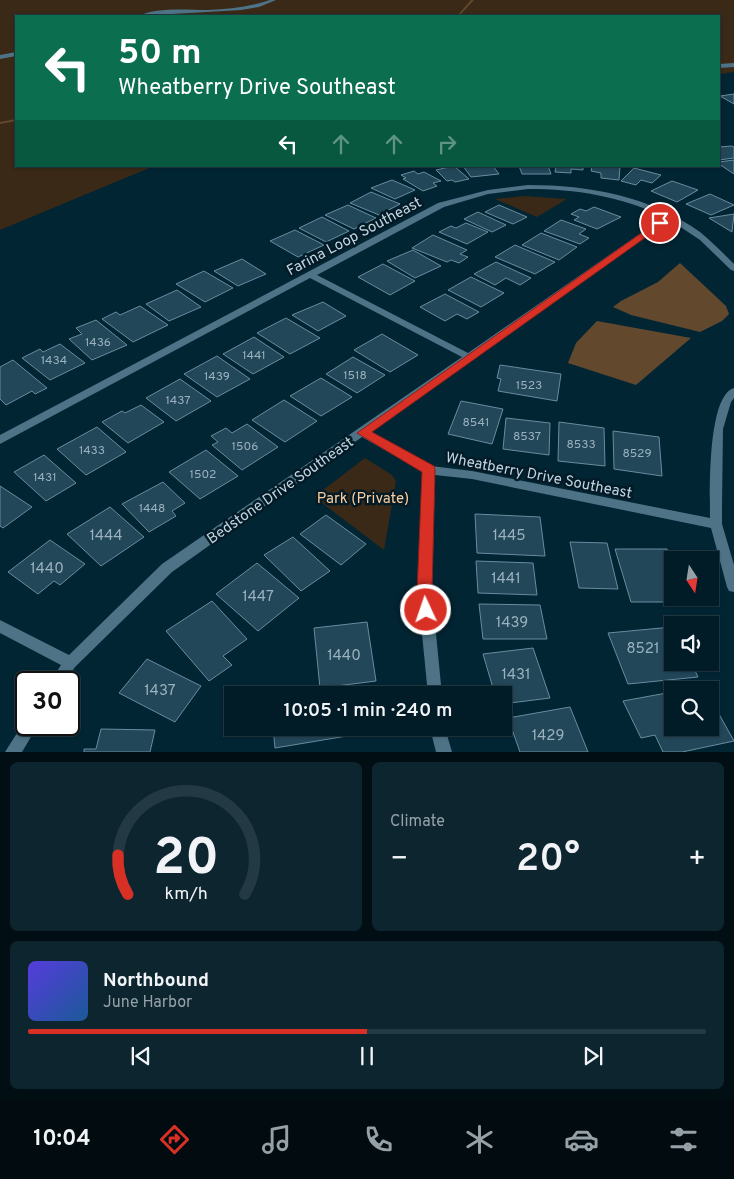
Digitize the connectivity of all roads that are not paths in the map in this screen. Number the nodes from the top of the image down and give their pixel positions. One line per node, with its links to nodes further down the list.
1 (274, 0): 2 (street)
2 (147, 15)
3 (15, 54): 4 (street)
4 (0, 57)
5 (734, 65): 6 (street)
6 (720, 66)
7 (669, 217): 8 (street, Farina Loop Southeast); 9 (street, Farina Loop Southeast); 10 (street, Bedstone Drive Southeast)
8 (734, 268)
9 (311, 275): 10 (street); 13 (street, Farina Loop Southeast)
10 (469, 357): 12 (street, Bedstone Drive Southeast)
11 (734, 391): 15 (street)
12 (364, 433): 14 (street, Wheatberry Drive Southeast); 18 (street, Bedstone Drive Southeast)
13 (0, 440)
14 (429, 470): 15 (street, Wheatberry Drive Southeast); 20 (street)
15 (716, 524): 16 (street)
16 (734, 587)
17 (0, 626): 18 (street)
18 (70, 663): 19 (street, Bedstone Drive Southeast)
19 (65, 671)
20 (434, 686)
21 (23, 736): 23 (street)
22 (440, 736): 24 (street)
23 (13, 752)
24 (444, 752)

